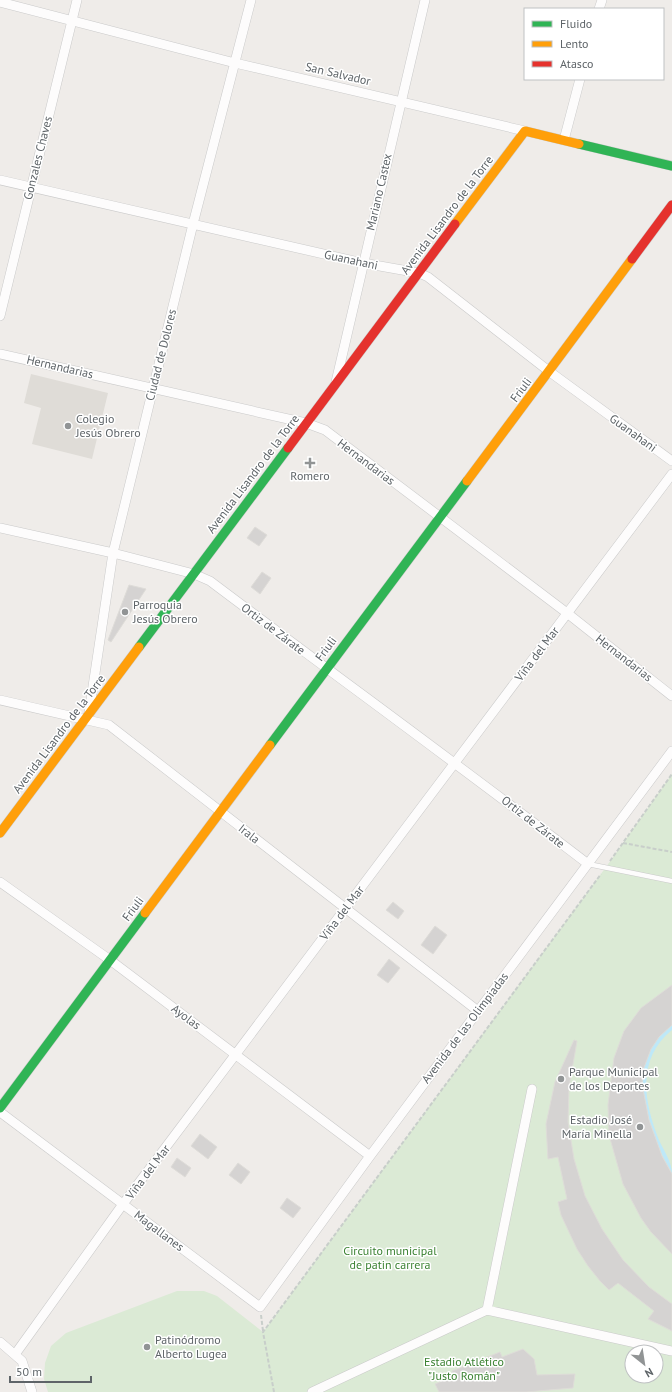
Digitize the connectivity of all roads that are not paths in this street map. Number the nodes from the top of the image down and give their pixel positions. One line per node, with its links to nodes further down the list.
1 (77, 0): 5 (street, Gonzales Chaves)
2 (251, 0): 6 (street, Ciudad de Dolores)
3 (425, 0): 8 (street, Mariano Castex)
4 (0, 2): 5 (street, San Salvador)
5 (72, 20): 6 (street, San Salvador); 13 (street, Gonzales Chaves)
6 (235, 62): 8 (street, San Salvador); 15 (street, Ciudad de Dolores)
7 (580, 80): 10 (street)
8 (400, 101): 9 (street, San Salvador); 16 (street, Mariano Castex)
9 (525, 131): 10 (street, San Salvador); 17 (street, Avenida Lisandro de la Torre)
10 (564, 140): 11 (street, San Salvador)
11 (672, 166)
12 (0, 180): 13 (street, Guanahani)
13 (31, 187): 15 (street, Guanahani); 18 (street, Gonzales Chaves)
14 (672, 206): 20 (street, Friuli)
15 (193, 224): 16 (street, Guanahani); 22 (street, Ciudad de Dolores)
16 (363, 263): 17 (street, Guanahani); 21 (street, Mariano Castex)
17 (418, 273): 20 (street, Guanahani); 21 (street, Avenida Lisandro de la Torre)
18 (0, 316)
19 (0, 354): 22 (street, Hernandarias)
20 (550, 372): 24 (street, Guanahani); 26 (street, Friuli)
21 (335, 385): 23 (street, Avenida Lisandro de la Torre)
22 (153, 388): 23 (street, Hernandarias); 28 (street, Ciudad de Dolores)
23 (306, 423): 26 (street, Hernandarias); 29 (street, Avenida Lisandro de la Torre)
24 (672, 461)
25 (672, 474): 30 (street, Viña del Mar)
26 (439, 518): 30 (street, Hernandarias); 31 (street, Friuli)
27 (0, 528): 28 (street, Ortiz de Zárate)
28 (113, 553): 29 (street, Ortiz de Zárate); 34 (street, Ciudad de Dolores)
29 (194, 574): 31 (street, Ortiz de Zárate); 34 (street, Avenida Lisandro de la Torre)
30 (567, 613): 32 (street, Hernandarias); 36 (street, Viña del Mar)
31 (327, 669): 36 (street, Ortiz de Zárate); 37 (street, Friuli)
32 (672, 696)
33 (0, 700): 34 (street, Irala)
34 (87, 716): 37 (street, Irala); 38 (street, Avenida Lisandro de la Torre)
35 (672, 751): 39 (street, Avenida de las Olimpiadas)
36 (455, 762): 39 (street, Ortiz de Zárate); 42 (street, Viña del Mar)
37 (221, 812): 42 (street, Irala); 43 (street, Friuli)
38 (0, 833)
39 (588, 864): 40 (lane); 44 (street, Avenida de las Olimpiadas)
40 (672, 881)
41 (0, 882): 43 (street, Ayolas)
42 (345, 909): 44 (street, Irala); 45 (street, Viña del Mar)
43 (110, 960): 45 (street, Ayolas); 47 (street, Friuli)
44 (478, 1011): 49 (street, Avenida de las Olimpiadas)
45 (236, 1054): 49 (street, Ayolas); 50 (street, Viña del Mar)
46 (532, 1089): 52 (street)
47 (0, 1108)
48 (0, 1112): 50 (street, Magallanes)
49 (370, 1156): 51 (street, Avenida de las Olimpiadas)
50 (123, 1204): 51 (street, Magallanes); 55 (street, Viña del Mar)
51 (260, 1306)
52 (487, 1310): 54 (street); 57 (street)
53 (0, 1342): 55 (street)
54 (672, 1351)
55 (16, 1354): 56 (street)
56 (32, 1392)
57 (312, 1392)

